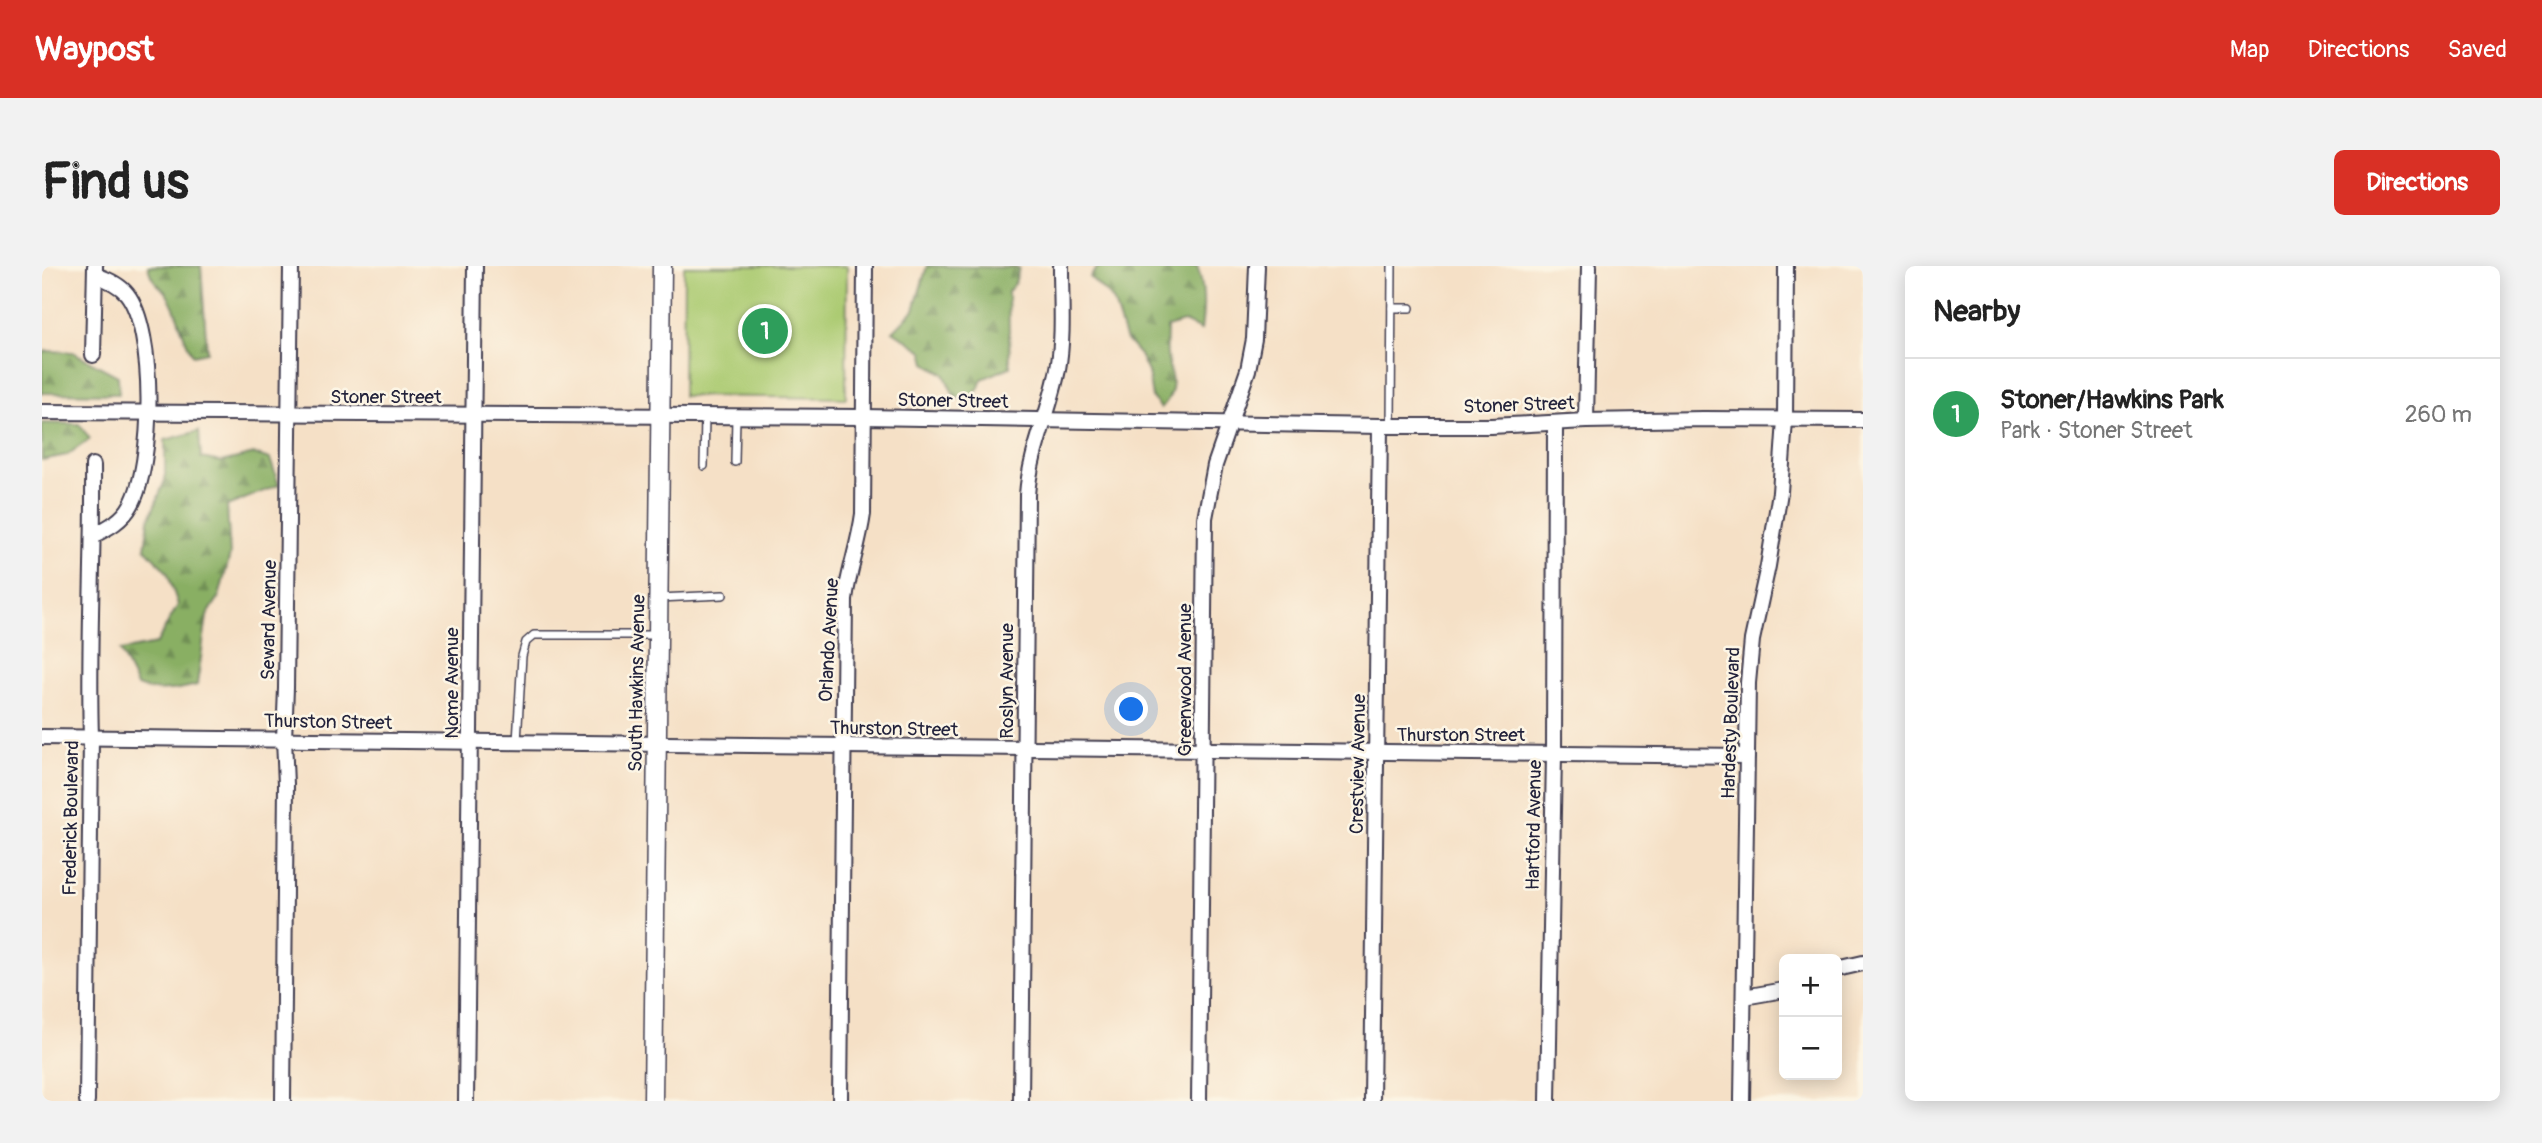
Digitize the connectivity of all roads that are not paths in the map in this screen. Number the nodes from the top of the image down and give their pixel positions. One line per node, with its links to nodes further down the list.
1 (291, 266): 16 (street, Seward Avenue)
2 (475, 266): 17 (street, Nome Avenue)
3 (662, 266): 18 (street, South Hawkins Avenue)
4 (865, 266): 21 (street, Orlando Avenue)
5 (1061, 266): 22 (street, Roslyn Avenue)
6 (1257, 266): 26 (street, Greenwood Avenue)
7 (1392, 266): 11 (lane)
8 (1589, 266): 25 (street)
9 (1786, 266): 23 (street, Hardesty Boulevard)
10 (95, 270): 13 (street); 15 (street)
11 (1392, 308): 12 (lane); 28 (lane)
12 (1410, 308)
13 (93, 355)
14 (42, 412): 15 (street, Stoner Street)
15 (147, 412): 16 (street, Stoner Street); 32 (street)
16 (290, 414): 17 (street, Stoner Street); 38 (street, Seward Avenue)
17 (474, 415): 18 (street, Stoner Street); 39 (street, Nome Avenue)
18 (661, 417): 19 (street, Stoner Street); 34 (street, South Hawkins Avenue)
19 (705, 417): 20 (street, Stoner Street); 31 (lane)
20 (736, 417): 21 (street, Stoner Street); 29 (lane)
21 (863, 417): 22 (street, Stoner Street); 42 (street, Orlando Avenue)
22 (1044, 420): 26 (street, Stoner Street); 43 (street, Roslyn Avenue)
23 (1785, 420): 24 (street, Stoner Street); 25 (street, Stoner Street); 47 (street, Hardesty Boulevard)
24 (1863, 420)
25 (1586, 421): 27 (street, Stoner Street)
26 (1231, 422): 28 (street, Stoner Street); 44 (street, Greenwood Avenue)
27 (1555, 424): 28 (street, Stoner Street); 46 (street, Hartford Avenue)
28 (1386, 426): 45 (street, Crestview Avenue)
29 (735, 462)
30 (93, 465): 32 (street, Frederick Boulevard)
31 (704, 466)
32 (94, 535): 37 (street, Frederick Boulevard)
33 (723, 595): 34 (lane)
34 (658, 598): 35 (street, South Hawkins Avenue)
35 (657, 635): 40 (lane); 41 (street, South Hawkins Avenue)
36 (42, 737): 37 (street, Thurston Street)
37 (91, 737): 38 (street, Thurston Street); 52 (street, Frederick Boulevard)
38 (284, 739): 39 (street, Thurston Street); 53 (street, Seward Avenue)
39 (470, 742): 40 (street, Thurston Street); 54 (street, Nome Avenue)
40 (517, 743): 41 (street, Thurston Street)
41 (656, 743): 42 (street, Thurston Street); 55 (street, South Hawkins Avenue)
42 (844, 747): 43 (street, Thurston Street); 56 (street, Orlando Avenue)
43 (1025, 749): 44 (street, Thurston Street); 57 (street, Roslyn Avenue)
44 (1203, 751): 45 (street, Thurston Street); 58 (street, Greenwood Avenue)
45 (1376, 753): 46 (street, Thurston Street); 59 (street, Crestview Avenue)
46 (1554, 754): 47 (street, Thurston Street); 60 (street, Hartford Avenue)
47 (1746, 756): 51 (street, Hardesty Boulevard)
48 (1863, 963): 49 (street)
49 (1842, 968)
50 (1779, 991): 51 (street)
51 (1744, 997): 61 (street, Hardesty Boulevard)
52 (87, 1101)
53 (282, 1101)
54 (466, 1101)
55 (653, 1101)
56 (840, 1101)
57 (1021, 1101)
58 (1199, 1101)
59 (1372, 1101)
60 (1548, 1101)
61 (1742, 1101)

